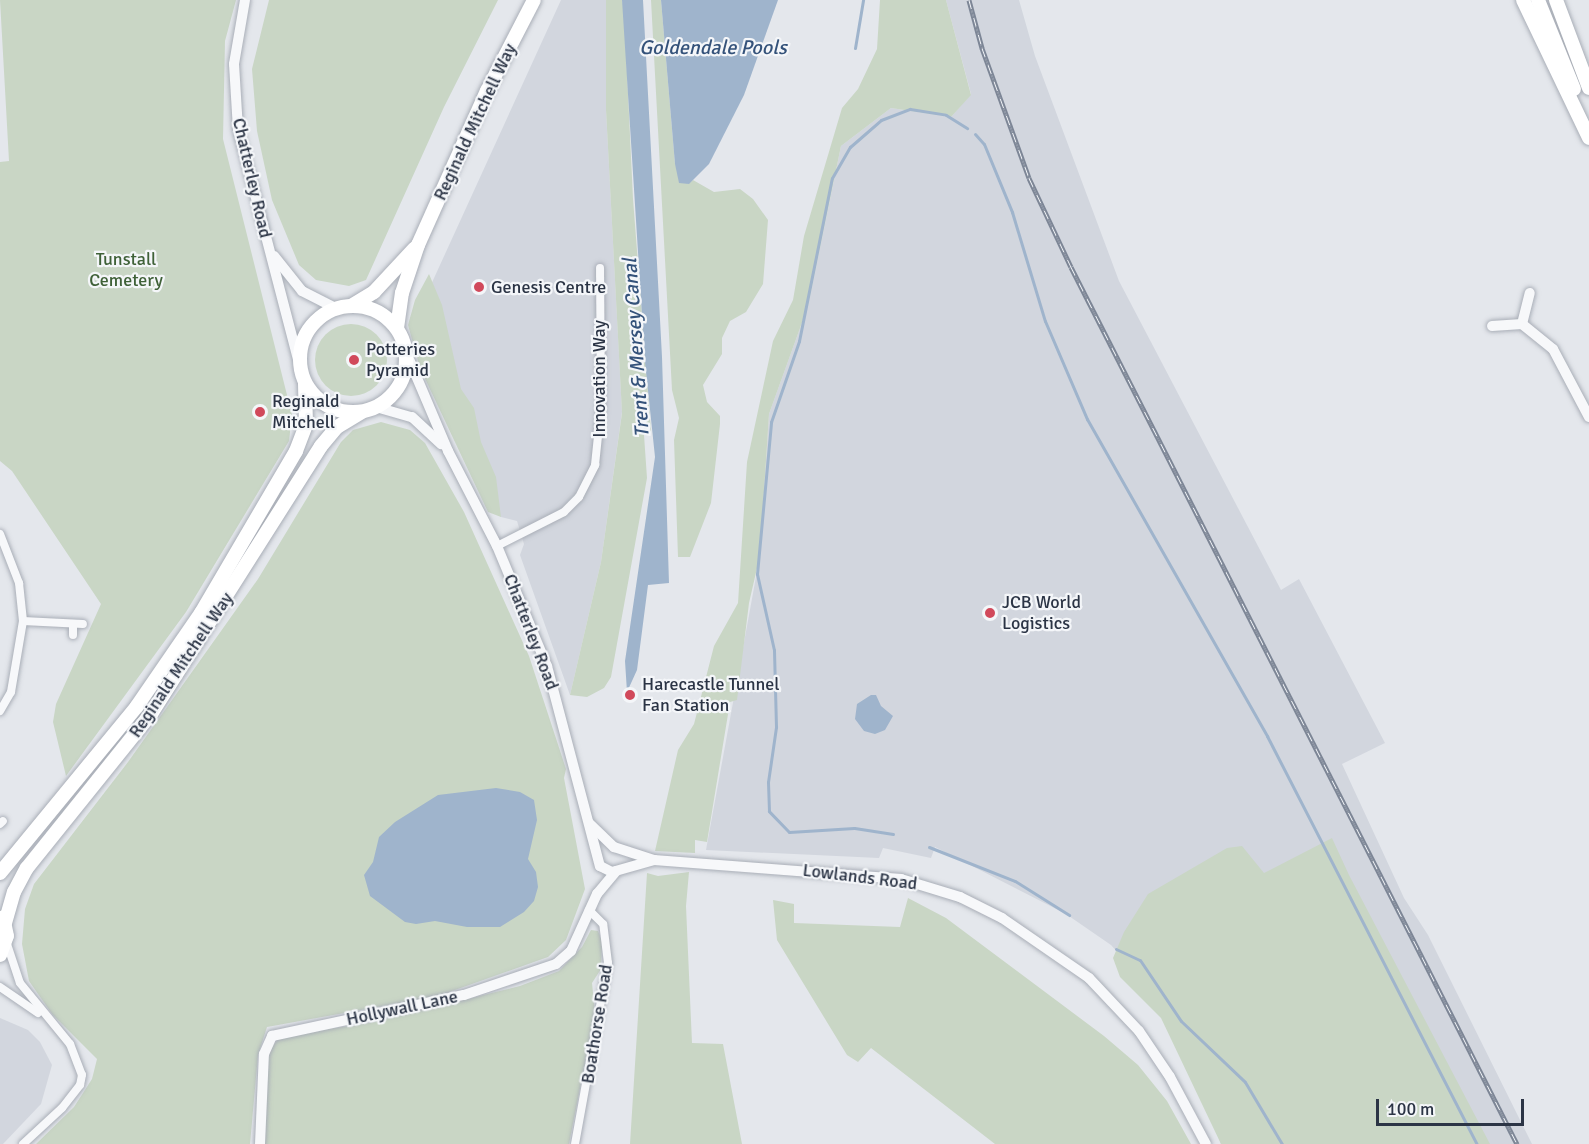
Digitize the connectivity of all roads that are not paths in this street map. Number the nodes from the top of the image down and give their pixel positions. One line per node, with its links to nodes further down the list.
1 (244, 0): 12 (street, Chatterley Road)
2 (534, 0): 11 (main road, Reginald Mitchell Way)
3 (1522, 0): 10 (main road)
4 (1538, 0): 9 (main road)
5 (1556, 0): 8 (main road)
6 (1564, 0): 7 (main road)
7 (1589, 80)
8 (1589, 88)
9 (1589, 124)
10 (1589, 138)
11 (418, 245): 15 (main road, Reginald Mitchell Way); 19 (main road, Reginald Mitchell Way)
12 (269, 249): 16 (street, Chatterley Road); 21 (street, Chatterley Road)
13 (600, 268): 27 (street, Innovation Way)
14 (1530, 293): 17 (street)
15 (351, 306): 16 (main road); 19 (main road)
16 (336, 309): 21 (main road)
17 (1522, 324): 18 (street); 24 (street)
18 (1492, 326)
19 (397, 328): 20 (main road)
20 (406, 352): 22 (main road); 25 (street, Chatterley Road)
21 (303, 376): 23 (main road); 38 (main road, Reginald Mitchell Way)
22 (376, 407): 23 (main road); 25 (street, Chatterley Road)
23 (362, 412): 41 (main road, Reginald Mitchell Way)
24 (1589, 417)
25 (447, 451): 27 (street, Chatterley Road)
26 (0, 534): 28 (street)
27 (497, 546): 33 (street, Chatterley Road)
28 (23, 621): 29 (street); 32 (street)
29 (73, 624): 30 (street); 31 (street)
30 (83, 624)
31 (73, 635)
32 (0, 711)
33 (589, 823): 34 (street); 35 (street, Chatterley Road)
34 (617, 848): 35 (street); 36 (street, Lowlands Road); 37 (street)
35 (599, 859): 37 (street); 39 (street, Hollywall Lane)
36 (654, 860): 37 (street, Lowlands Road); 49 (street, Lowlands Road)
37 (618, 870): 39 (street, Hollywall Lane)
38 (0, 873)
39 (597, 894): 40 (street, Hollywall Lane)
40 (589, 910): 47 (street, Hollywall Lane); 48 (street, Boathorse Road)
41 (3, 918): 42 (main road, Reginald Mitchell Way)
42 (6, 941): 43 (main road); 45 (street)
43 (0, 955)
44 (0, 987): 45 (street)
45 (46, 1019): 46 (street)
46 (23, 1144)
47 (260, 1144)
48 (575, 1144)
49 (1206, 1144)

